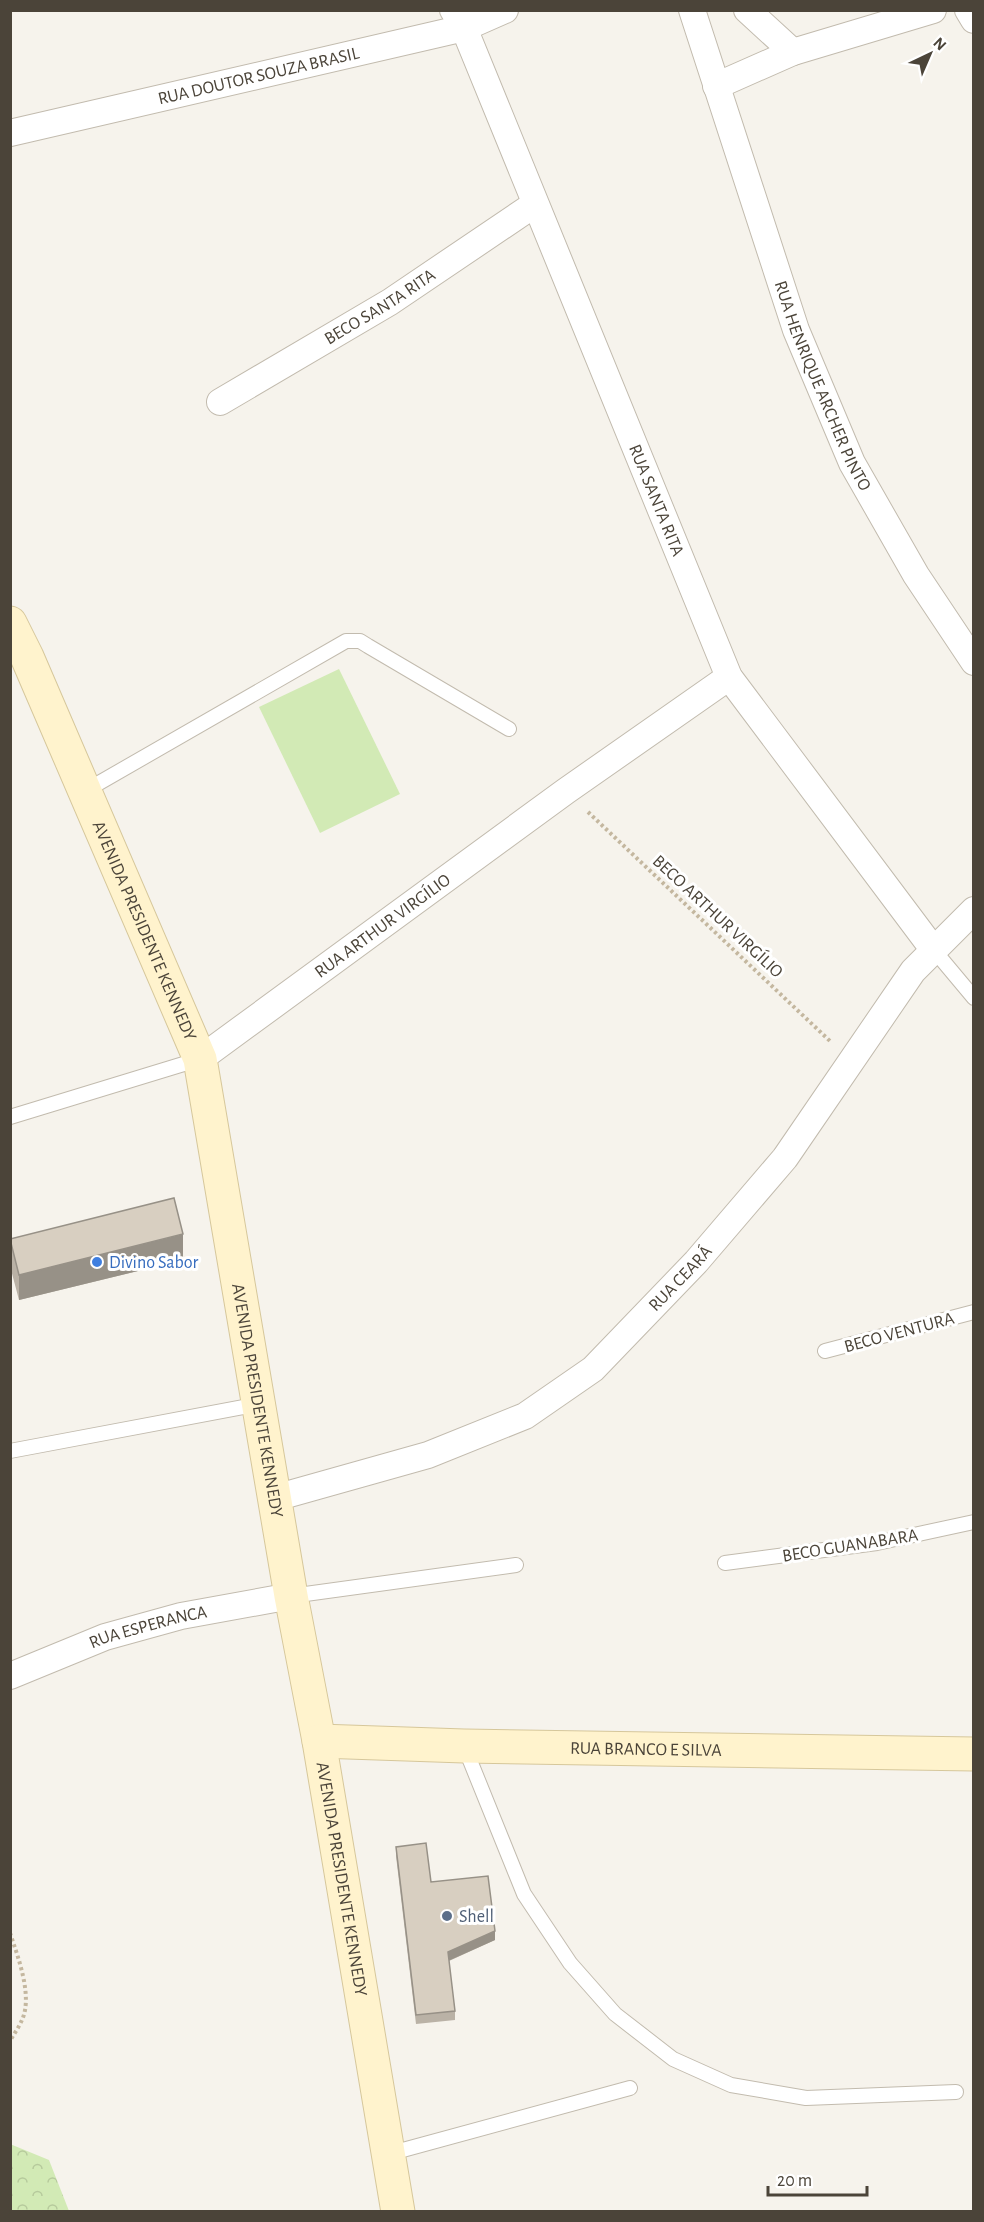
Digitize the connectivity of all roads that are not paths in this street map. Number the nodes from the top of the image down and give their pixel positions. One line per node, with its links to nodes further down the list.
1 (505, 10): 6 (street, RUA DOUTOR SOUZA BRASIL)
2 (692, 10): 9 (street, RUA HENRIQUE ARCHER PINTO)
3 (747, 10): 8 (street)
4 (933, 10): 8 (street)
5 (968, 10): 7 (street)
6 (459, 19): 10 (street, RUA DOUTOR SOUZA BRASIL); 11 (street, RUA SANTA RITA)
7 (974, 20)
8 (793, 52): 9 (street)
9 (716, 86): 15 (street, RUA HENRIQUE ARCHER PINTO)
10 (10, 133)
11 (535, 204): 12 (street, BECO SANTA RITA); 16 (street, RUA SANTA RITA)
12 (220, 402)
13 (10, 623): 14 (street, AVENIDA PRESIDENTE KENNEDY)
14 (19, 661): 18 (street, AVENIDA PRESIDENTE KENNEDY)
15 (974, 662)
16 (729, 677): 20 (street, RUA SANTA RITA); 22 (street, RUA ARTHUR VIRGÍLIO)
17 (509, 729): 18 (lane)
18 (85, 791): 22 (street, AVENIDA PRESIDENTE KENNEDY)
19 (974, 910): 20 (street, RUA CEARÁ)
20 (933, 949): 21 (lane); 28 (street, RUA CEARÁ)
21 (974, 998)
22 (200, 1059): 23 (lane, RUA ARTHUR VIRGÍLIO); 26 (street, AVENIDA PRESIDENTE KENNEDY)
23 (10, 1117)
24 (974, 1312): 25 (lane, BECO VENTURA)
25 (825, 1352)
26 (259, 1404): 27 (lane); 28 (street, AVENIDA PRESIDENTE KENNEDY)
27 (10, 1451)
28 (275, 1498): 32 (street, AVENIDA PRESIDENTE KENNEDY)
29 (974, 1522): 30 (lane, BECO GUANABARA)
30 (725, 1563)
31 (516, 1565): 32 (lane)
32 (291, 1596): 33 (street, RUA ESPERANCA); 34 (street, AVENIDA PRESIDENTE KENNEDY)
33 (10, 1676)
34 (319, 1741): 35 (street, RUA BRANCO E SILVA); 39 (street, AVENIDA PRESIDENTE KENNEDY)
35 (464, 1746): 36 (street, RUA BRANCO E SILVA); 38 (lane)
36 (974, 1754)
37 (630, 2088): 39 (lane)
38 (957, 2092)
39 (388, 2154): 40 (street, AVENIDA PRESIDENTE KENNEDY)
40 (398, 2211)

